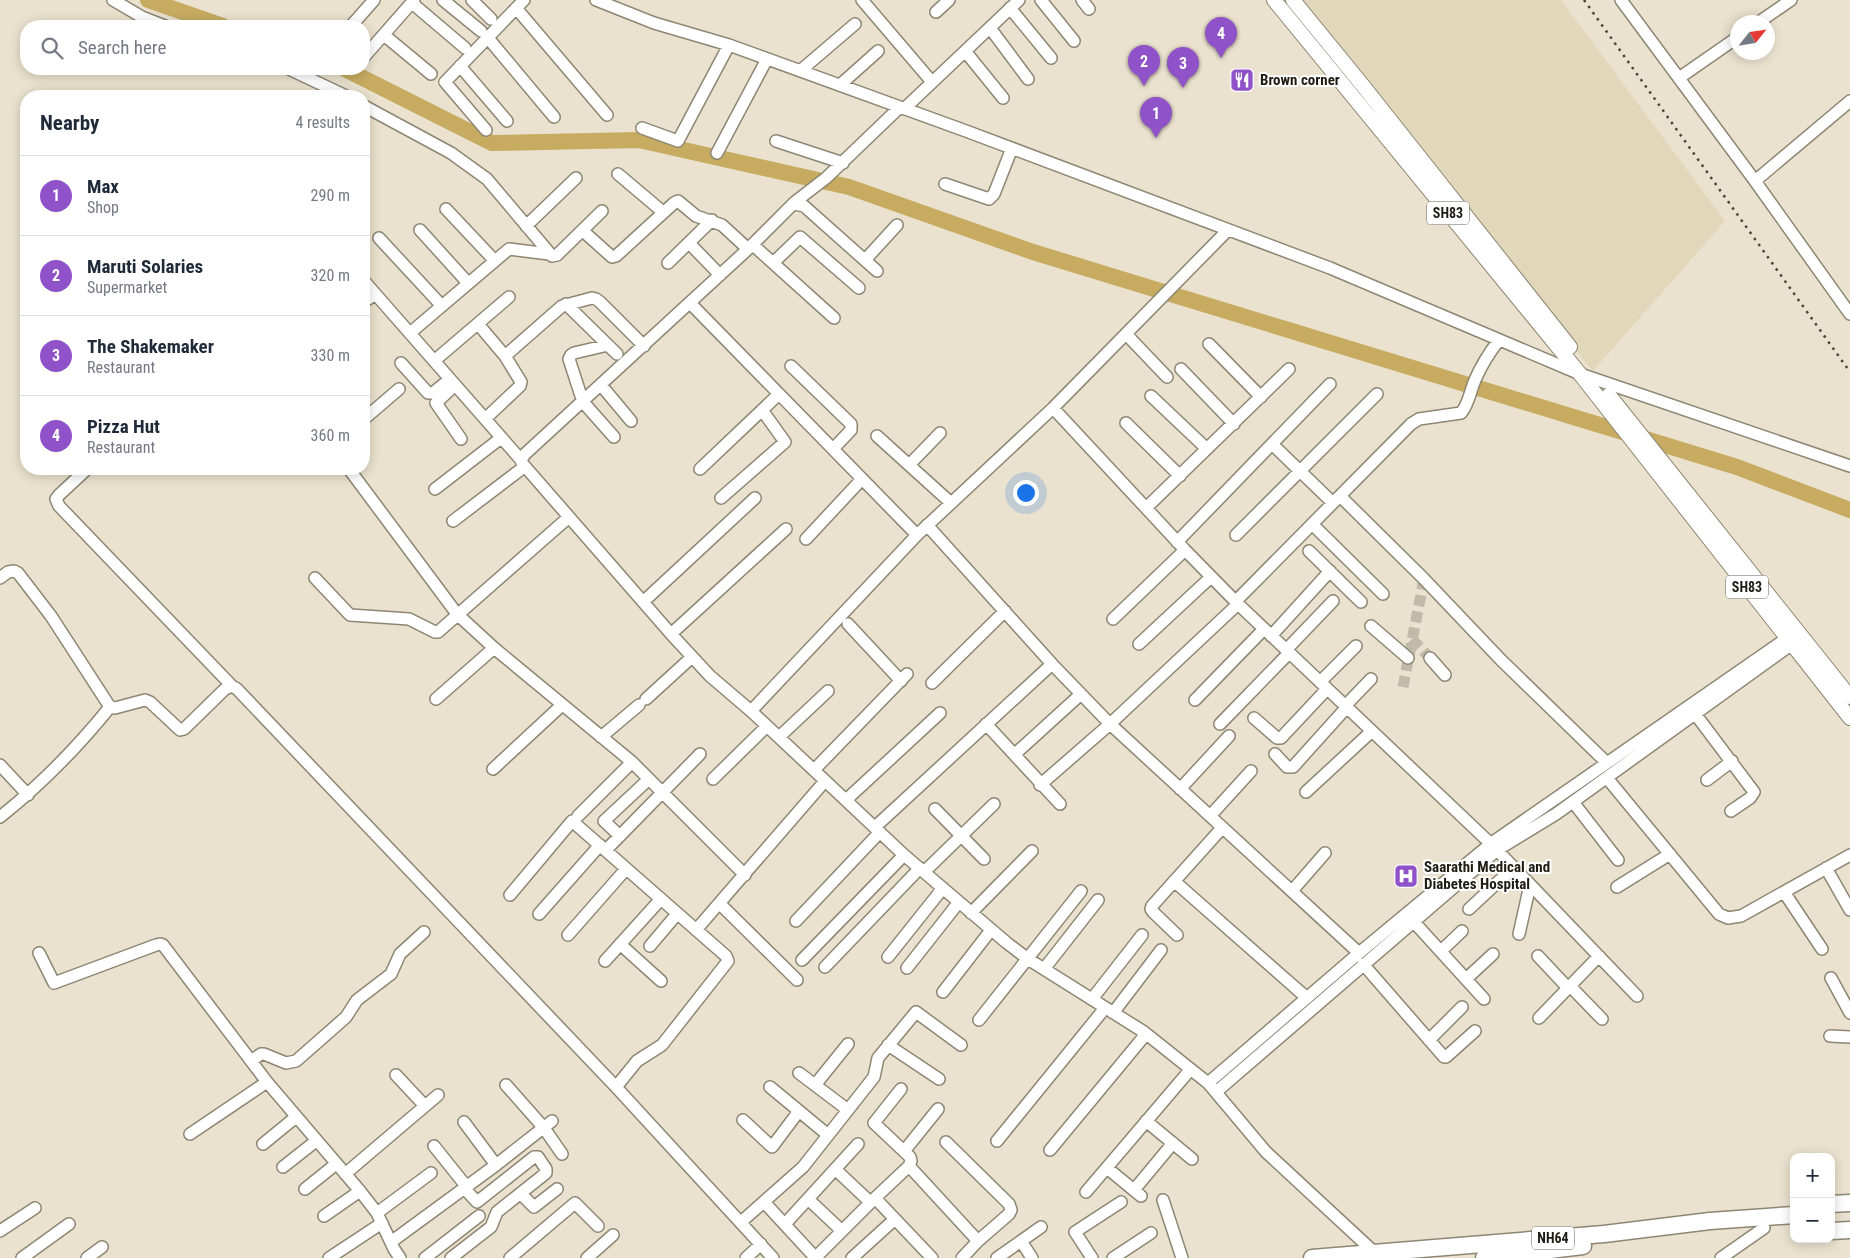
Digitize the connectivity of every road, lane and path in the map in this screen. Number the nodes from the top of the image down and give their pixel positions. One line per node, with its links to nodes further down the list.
1 (113, 0): 21 (street)
2 (374, 0): 22 (street)
3 (443, 0): 25 (street)
4 (472, 0): 20 (street)
5 (596, 0): 29 (street)
6 (862, 0): 42 (street)
7 (949, 0): 18 (street)
8 (1041, 0): 27 (street)
9 (1082, 0): 17 (street)
10 (1274, 0): 107 (main road, SH83)
11 (1293, 0): 109 (main road, SH83)
12 (1621, 0): 40 (street)
13 (413, 1): 26 (street); 30 (street)
14 (1784, 2): 19 (street)
15 (520, 4): 25 (street); 49 (street)
16 (1015, 4): 24 (street); 34 (street)
17 (1089, 9)
18 (936, 12)
19 (1768, 15)
20 (492, 19)
21 (150, 20)
22 (356, 20)
23 (855, 24): 37 (street)
24 (990, 28): 33 (street); 41 (street)
25 (484, 34): 36 (street); 50 (street)
26 (384, 35): 31 (street); 38 (street)
27 (1074, 41)
28 (1730, 43): 40 (street)
29 (729, 45): 35 (street); 52 (street)
30 (465, 48)
31 (370, 50)
32 (878, 51): 43 (street)
33 (965, 51): 42 (street); 45 (street)
34 (1051, 58)
35 (766, 59): 37 (street); 56 (street)
36 (460, 66): 51 (street); 53 (street)
37 (800, 71): 43 (street)
38 (431, 74)
39 (302, 75): 44 (street)
40 (1679, 78): 60 (street)
41 (1028, 79)
42 (932, 82): 47 (street)
43 (840, 85): 47 (street)
44 (334, 90)
45 (1003, 98)
46 (1850, 101): 60 (street)
47 (902, 108): 55 (street); 57 (street)
48 (370, 109): 68 (street)
49 (608, 115)
50 (554, 117)
51 (507, 121)
52 (642, 128)
53 (486, 130)
54 (776, 141): 57 (street)
55 (1012, 148): 61 (street); 70 (street)
56 (717, 153)
57 (842, 163): 62 (street)
58 (618, 174): 65 (street)
59 (576, 178): 68 (street)
60 (1755, 181): 91 (street)
61 (944, 184)
62 (794, 203): 74 (street); 76 (street)
63 (446, 209): 77 (street)
64 (602, 211): 71 (street)
65 (663, 212): 66 (street); 71 (street)
66 (712, 220): 73 (street); 74 (street)
67 (897, 224): 76 (street)
68 (526, 226): 75 (street)
69 (420, 230): 82 (street)
70 (1228, 230): 95 (street); 96 (street)
71 (583, 231): 75 (street)
72 (380, 238): 90 (street)
73 (689, 243): 78 (street); 81 (street)
74 (750, 247): 79 (street); 81 (street)
75 (549, 254): 77 (street)
76 (865, 260): 80 (street)
77 (495, 261): 82 (street)
78 (668, 263)
79 (773, 263): 84 (street); 92 (street)
80 (877, 271)
81 (720, 275): 88 (street)
82 (468, 283): 90 (street)
83 (370, 288): 85 (street)
84 (860, 288)
85 (375, 294): 87 (street); 94 (street)
86 (509, 297): 93 (street)
87 (370, 298)
88 (690, 303): 99 (street); 114 (street)
89 (566, 304): 98 (street); 99 (street); 101 (street)
90 (442, 306): 94 (street)
91 (1850, 314)
92 (834, 318)
93 (478, 324): 101 (street); 102 (street)
94 (410, 333): 102 (street)
95 (1126, 334): 108 (street); 119 (street)
96 (1500, 340): 107 (street); 147 (street)
97 (1209, 344): 117 (street)
98 (608, 345): 100 (street); 118 (street)
99 (644, 346): 112 (street)
100 (617, 354)
101 (505, 356): 122 (street)
102 (434, 361): 110 (street)
103 (401, 363): 110 (street)
104 (791, 366): 133 (street)
105 (1181, 369): 125 (street)
106 (1289, 369): 117 (street)
107 (1580, 374): 109 (street); 126 (main road, SH83)
108 (1167, 377)
109 (1596, 379): 126 (main road, SH83); 137 (street)
110 (452, 382): 122 (street); 131 (street)
111 (1330, 384): 132 (street)
112 (601, 385): 118 (street); 123 (street)
113 (399, 389): 121 (street)
114 (779, 394): 120 (street); 133 (street)
115 (1377, 394): 139 (street)
116 (1151, 396): 134 (street)
117 (1261, 397): 125 (street)
118 (583, 402): 129 (street); 135 (street)
119 (1053, 408): 148 (street); 149 (street)
120 (762, 410): 138 (street); 145 (street)
121 (370, 414)
122 (485, 419): 130 (street)
123 (631, 421)
124 (1126, 423): 142 (street)
125 (1234, 424): 134 (street)
126 (1627, 426): 176 (main road, SH83)
127 (940, 433): 136 (street)
128 (878, 436): 136 (street)
129 (614, 437)
130 (502, 438): 135 (street); 144 (street)
131 (461, 439)
132 (1272, 444): 139 (street); 158 (street)
133 (833, 449): 143 (street)
134 (1207, 450): 142 (street)
135 (523, 463): 150 (street); 151 (street)
136 (909, 465): 148 (street)
137 (1850, 466)
138 (700, 469)
139 (1300, 471): 147 (street); 156 (street)
140 (81, 475): 189 (street)
141 (353, 475): 170 (street)
142 (1180, 476): 149 (street)
143 (862, 479): 155 (street); 157 (street)
144 (435, 489)
145 (721, 498)
146 (755, 498): 166 (street)
147 (1336, 500): 152 (street); 216 (street)
148 (950, 503): 153 (street)
149 (1146, 508): 158 (street)
150 (569, 517): 166 (street); 170 (street)
151 (453, 521)
152 (1312, 524): 164 (street); 168 (street)
153 (927, 525): 155 (street); 169 (street)
154 (786, 529): 175 (street)
155 (917, 535): 198 (street)
156 (1236, 535)
157 (806, 539)
158 (1181, 546): 161 (street); 171 (street)
159 (1309, 551): 160 (street)
160 (1330, 572): 167 (street); 174 (street)
161 (1211, 577): 168 (street); 177 (street)
162 (0, 578): 196 (street)
163 (315, 578): 170 (street)
164 (1383, 594)
165 (1333, 601): 180 (street)
166 (643, 602): 175 (street)
167 (1361, 602)
168 (1236, 603): 174 (street); 204 (street)
169 (1005, 611): 184 (street); 187 (street)
170 (457, 614): 179 (street)
171 (1114, 618)
172 (848, 624): 219 (street)
173 (1371, 626): 182 (street)
174 (1267, 632): 180 (street); 194 (street)
175 (671, 634): 181 (street)
176 (1795, 637): 192 (main road, SH83); 200 (street); 202 (main road, SH83); 216 (street)
177 (1139, 644)
178 (1356, 646): 188 (street)
179 (494, 648): 193 (street); 195 (street)
180 (1287, 651): 188 (street); 205 (street)
181 (692, 657): 198 (street); 209 (street)
182 (1408, 658)
183 (1430, 658): 185 (street)
184 (1052, 664): 191 (street); 203 (street)
185 (1445, 675)
186 (1371, 679): 197 (street)
187 (932, 683)
188 (1323, 685): 197 (street); 201 (street)
189 (232, 686): 196 (street); 334 (street)
190 (828, 691): 210 (street)
191 (1081, 694): 204 (street); 212 (street)
192 (1850, 697)
193 (436, 699)
194 (1195, 700)
195 (562, 705): 209 (street); 218 (street)
196 (110, 707): 230 (street)
197 (1346, 707): 207 (street); 213 (street)
198 (752, 711): 206 (street)
199 (940, 713): 231 (street)
200 (1696, 715): 214 (street); 222 (street)
201 (1254, 718)
202 (1850, 718)
203 (986, 724): 212 (street); 241 (street)
204 (1110, 724): 226 (street); 227 (street)
205 (1220, 724)
206 (767, 726): 210 (street); 223 (street)
207 (1372, 731): 229 (street); 244 (street)
208 (1229, 736): 227 (street)
209 (601, 737): 215 (street)
210 (779, 737): 219 (street)
211 (700, 754): 228 (street)
212 (1015, 754): 226 (street)
213 (1275, 754)
214 (1732, 761): 225 (street); 236 (street)
215 (632, 762): 221 (street); 238 (street)
216 (1607, 763): 244 (street)
217 (0, 764): 230 (street)
218 (493, 769)
219 (814, 770): 224 (street)
220 (1252, 771): 239 (street)
221 (649, 778): 228 (street); 243 (street)
222 (1607, 778): 232 (street); 249 (street)
223 (713, 779)
224 (825, 780): 231 (street); 257 (street)
225 (1707, 780)
226 (1040, 785): 234 (street)
227 (1180, 789): 239 (street)
228 (663, 792): 243 (street); 257 (street)
229 (1306, 792)
230 (28, 795): 237 (street)
231 (846, 800): 241 (street)
232 (1573, 802): 244 (street); 252 (street)
233 (994, 804): 242 (street)
234 (1060, 804)
235 (935, 809): 242 (street)
236 (1731, 810)
237 (0, 816)
238 (578, 816)
239 (1210, 816): 240 (street)
240 (1222, 828): 258 (street); 263 (street)
241 (878, 830): 248 (street); 276 (street)
242 (960, 835): 251 (street); 256 (street)
243 (620, 836): 245 (street)
244 (1494, 847): 253 (street); 275 (street); 296 (street)
245 (603, 848): 255 (street); 265 (street); 273 (street)
246 (1032, 851): 272 (street)
247 (1325, 853): 263 (street)
248 (904, 854): 256 (street); 297 (street)
249 (1670, 854): 260 (street); 264 (street)
250 (1850, 855): 254 (street)
251 (984, 859)
252 (1618, 860)
253 (1513, 868): 259 (street); 270 (street)
254 (1826, 868): 264 (street); 271 (street)
255 (626, 869): 266 (street); 283 (street)
256 (922, 870): 261 (street); 299 (street)
257 (745, 875): 269 (street)
258 (1174, 881): 281 (street); 309 (street)
259 (1530, 885): 282 (street); 293 (street)
260 (1617, 887)
261 (943, 888): 268 (street); 294 (street)
262 (1081, 891): 295 (street)
263 (1292, 891): 296 (street)
264 (1784, 892): 287 (street)
265 (510, 895)
266 (660, 900): 274 (street); 285 (street)
267 (1098, 900): 301 (street)
268 (959, 902): 272 (street); 300 (street)
269 (720, 904): 277 (street); 304 (street)
270 (1469, 909)
271 (1850, 910)
272 (971, 913): 278 (street)
273 (539, 914)
274 (677, 914): 277 (street); 286 (street)
275 (1413, 921): 289 (street); 296 (street)
276 (796, 922)
277 (696, 930): 334 (street)
278 (991, 930): 295 (street); 307 (street)
279 (1462, 930): 289 (street)
280 (424, 932): 326 (street)
281 (1178, 934)
282 (1519, 934)
283 (568, 935)
284 (1142, 935): 311 (street)
285 (620, 944): 298 (street); 305 (street)
286 (650, 946)
287 (1822, 949)
288 (1161, 950): 313 (street)
289 (1441, 951): 302 (street)
290 (39, 953): 326 (street)
291 (1493, 954): 302 (street)
292 (1538, 956): 306 (street)
293 (1599, 956): 306 (street); 308 (street)
294 (888, 957)
295 (1028, 959): 301 (street); 317 (street)
296 (1361, 959): 309 (street); 322 (street); 336 (street)
297 (802, 960)
298 (605, 961)
299 (826, 967)
300 (907, 968)
301 (1044, 968): 311 (street)
302 (1466, 978): 310 (street)
303 (1831, 978): 314 (street)
304 (797, 980)
305 (661, 981)
306 (1569, 987): 315 (street); 316 (street)
307 (943, 992)
308 (1637, 996)
309 (1307, 998): 336 (street)
310 (1484, 999)
311 (1092, 1000): 313 (street)
312 (1462, 1008): 322 (street)
313 (1109, 1010): 319 (street); 350 (street)
314 (1850, 1013)
315 (1539, 1018)
316 (1602, 1018)
317 (980, 1020)
318 (1475, 1031): 322 (street)
319 (1146, 1034): 327 (street); 358 (street)
320 (1830, 1036): 321 (street)
321 (1850, 1037)
322 (1429, 1040)
323 (848, 1044): 333 (street)
324 (888, 1045): 325 (street); 330 (street); 341 (street)
325 (962, 1045)
326 (250, 1060): 331 (street)
327 (1190, 1070): 336 (street); 345 (street)
328 (800, 1073): 333 (street)
329 (396, 1075): 339 (street)
330 (939, 1079)
331 (267, 1082): 343 (street); 348 (street)
332 (506, 1085): 347 (street)
333 (815, 1085): 341 (street)
334 (616, 1087): 391 (street)
335 (770, 1087): 342 (street)
336 (1212, 1088): 410 (street)
337 (901, 1089): 357 (street)
338 (438, 1095): 339 (street)
339 (425, 1106): 368 (street)
340 (938, 1109): 357 (street)
341 (848, 1110): 349 (street)
342 (799, 1111): 344 (street); 349 (street)
343 (296, 1117): 351 (street); 354 (street)
344 (742, 1120)
345 (1146, 1121): 353 (street); 365 (street)
346 (464, 1122): 362 (street)
347 (548, 1124): 359 (street); 362 (street)
348 (190, 1134)
349 (828, 1135): 378 (street)
350 (997, 1141)
351 (316, 1142): 361 (street); 364 (street)
352 (946, 1142): 405 (street)
353 (1173, 1143): 360 (street); 365 (street)
354 (263, 1144)
355 (858, 1144): 366 (street)
356 (434, 1146): 369 (street)
357 (904, 1150): 363 (street)
358 (1050, 1150)
359 (562, 1154)
360 (1192, 1159)
361 (336, 1164): 368 (street); 371 (street)
362 (496, 1165): 369 (street)
363 (909, 1166): 376 (street); 405 (street)
364 (283, 1167)
365 (1106, 1168): 373 (street)
366 (835, 1169): 375 (street); 376 (street)
367 (431, 1173): 388 (street)
368 (345, 1174): 372 (street)
369 (465, 1187): 374 (street); 407 (street)
370 (557, 1189): 374 (street)
371 (305, 1190)
372 (360, 1191): 385 (street); 388 (street)
373 (1086, 1192)
374 (521, 1194): 417 (street)
375 (808, 1199): 395 (street); 401 (street)
376 (872, 1200): 390 (street); 401 (street)
377 (1163, 1200): 428 (street)
378 (764, 1202): 391 (street); 395 (street)
379 (1121, 1202): 426 (street)
380 (1850, 1203): 381 (highway)
381 (1835, 1204)
382 (35, 1208): 400 (street)
383 (1850, 1210): 384 (main road)
384 (1835, 1212)
385 (324, 1216)
386 (479, 1216): 416 (street)
387 (1790, 1217): 410 (highway, NH64)
388 (380, 1218): 407 (street); 415 (street)
389 (1790, 1218): 398 (highway, NH64)
390 (895, 1219): 412 (street); 422 (street)
391 (741, 1222): 408 (street)
392 (1850, 1222): 393 (main road)
393 (1835, 1223)
394 (69, 1224): 413 (street)
395 (785, 1224): 401 (street)
396 (598, 1226): 418 (street)
397 (1041, 1227): 406 (street)
398 (1764, 1228): 430 (highway, NH64); 431 (street)
399 (1850, 1230): 402 (highway)
400 (0, 1231)
401 (842, 1231)
402 (1835, 1231)
403 (1151, 1233): 427 (street)
404 (613, 1235): 419 (street)
405 (978, 1241): 423 (street)
406 (1021, 1241): 424 (street); 425 (street)
407 (391, 1242): 411 (street)
408 (761, 1244): 420 (street); 421 (street)
409 (102, 1247): 414 (street)
410 (1375, 1253): 429 (highway, NH64)
411 (395, 1256)
412 (926, 1256)
413 (27, 1257)
414 (87, 1258)
415 (329, 1258)
416 (424, 1258)
417 (451, 1258)
418 (510, 1258)
419 (587, 1258)
420 (746, 1258)
421 (773, 1258)
422 (852, 1258)
423 (962, 1258)
424 (997, 1258)
425 (1032, 1258)
426 (1092, 1258)
427 (1113, 1258)
428 (1182, 1258)
429 (1312, 1258)
430 (1484, 1258)
431 (1721, 1258)

